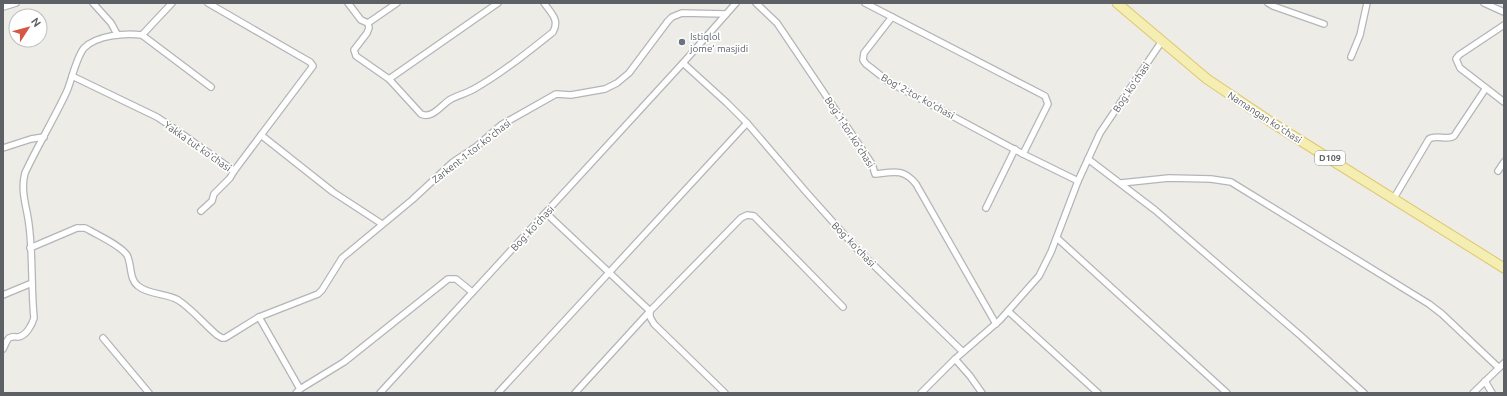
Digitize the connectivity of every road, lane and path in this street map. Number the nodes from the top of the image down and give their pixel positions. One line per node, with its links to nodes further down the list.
1 (16, 3): 16 (street)
2 (93, 3): 23 (street)
3 (208, 3): 34 (street)
4 (348, 3): 20 (street)
5 (397, 3): 20 (street)
6 (498, 3): 29 (street)
7 (544, 3): 29 (street)
8 (736, 3): 18 (street, Bogʻ koʻchasi)
9 (756, 3): 61 (street, Bogʻ 1-tor koʻchasi)
10 (865, 3): 19 (street)
11 (1117, 3): 25 (main road, Namangan koʻchasi / D109)
12 (1268, 3): 21 (street)
13 (1367, 3): 26 (street)
14 (1484, 3): 17 (street)
15 (169, 4): 24 (street)
16 (3, 7)
17 (1504, 12)
18 (726, 14): 27 (street, Bogʻ koʻchasi); 49 (street, Zarkent 1-tor koʻchasi)
19 (892, 17): 37 (street, Bogʻ 2-tor koʻchasi); 38 (street)
20 (368, 23): 29 (street)
21 (1324, 24)
22 (1504, 25): 31 (street)
23 (117, 34): 24 (street); 28 (street)
24 (142, 35): 30 (street)
25 (1162, 41): 39 (street, Bogʻ koʻchasi); 45 (main road, Namangan koʻchasi / D109)
26 (1351, 57)
27 (683, 63): 33 (street, Bogʻ koʻchasi); 48 (street, Bogʻ koʻchasi)
28 (72, 76): 35 (street); 42 (street, Yakka tut koʻchasi)
29 (389, 79)
30 (211, 87)
31 (1486, 88): 32 (street); 45 (street)
32 (1504, 102)
33 (747, 123): 53 (street); 64 (street, Bogʻ koʻchasi)
34 (261, 135): 42 (street, Yakka tut koʻchasi); 49 (street)
35 (44, 137): 36 (street); 51 (street)
36 (3, 148)
37 (1015, 150): 38 (street, Bogʻ 2-tor koʻchasi); 46 (street)
38 (1023, 154): 43 (street, Bogʻ 2-tor koʻchasi)
39 (1088, 159): 43 (street, Bogʻ koʻchasi); 44 (street)
40 (1504, 162): 41 (street)
41 (1498, 171)
42 (234, 172): 47 (street)
43 (1078, 181): 50 (street, Bogʻ koʻchasi)
44 (1121, 183): 67 (street); 79 (street)
45 (1394, 198): 52 (main road, Namangan koʻchasi / D109)
46 (986, 208)
47 (201, 211)
48 (546, 212): 53 (street); 55 (street, Bogʻ koʻchasi)
49 (382, 224): 60 (street)
50 (1057, 238): 59 (street, Bogʻ koʻchasi); 78 (street)
51 (30, 248): 54 (street); 60 (street)
52 (1504, 268)
53 (609, 272): 58 (street); 72 (street)
54 (32, 283): 56 (street); 63 (street)
55 (472, 292): 69 (street); 71 (street, Bogʻ koʻchasi)
56 (3, 295)
57 (843, 307): 58 (street)
58 (650, 311): 73 (street); 74 (street)
59 (1008, 311): 61 (street, Bogʻ koʻchasi); 77 (street)
60 (259, 317): 69 (street)
61 (996, 324): 64 (street, Bogʻ koʻchasi)
62 (103, 338): 70 (street)
63 (3, 349)
64 (963, 352): 65 (street, Bogʻ koʻchasi)
65 (955, 359): 75 (street, Bogʻ koʻchasi); 76 (street)
66 (1504, 363): 67 (street)
67 (1499, 368): 68 (street)
68 (1486, 381): 80 (street); 81 (street)
69 (298, 391)
70 (149, 393)
71 (380, 393)
72 (498, 393)
73 (575, 393)
74 (725, 393)
75 (921, 393)
76 (982, 393)
77 (1098, 393)
78 (1228, 393)
79 (1364, 393)
80 (1474, 393)
81 (1492, 393)

